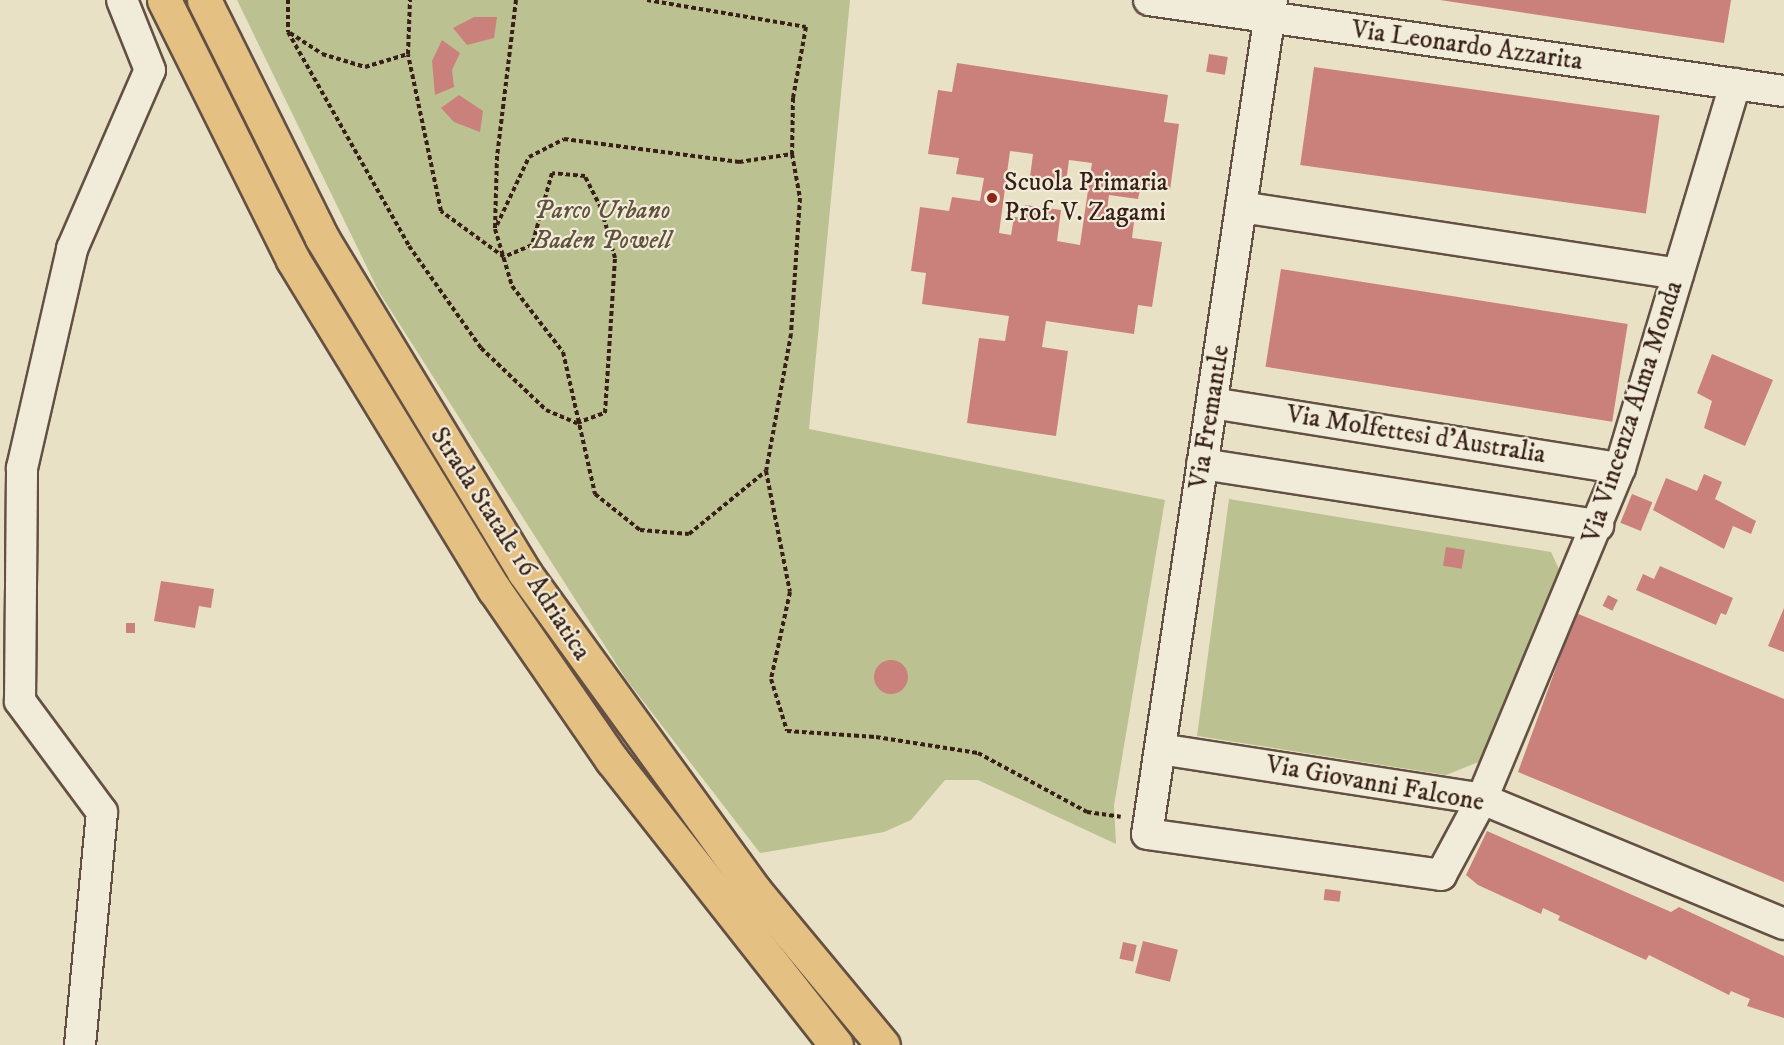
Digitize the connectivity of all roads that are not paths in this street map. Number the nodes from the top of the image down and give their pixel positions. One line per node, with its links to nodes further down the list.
1 (122, 0): 18 (street)
2 (164, 0): 19 (highway, Strada Statale 16 Adriatica)
3 (204, 0): 20 (highway, Strada Statale 16 Adriatica)
4 (1149, 0): 5 (street, Via Leonardo Azzarita)
5 (1271, 9): 6 (street, Via Leonardo Azzarita); 8 (street, Via Fremantle)
6 (1735, 84): 7 (street, Via Leonardo Azzarita); 9 (street, Via Vincenza Alma Monda)
7 (1784, 91)
8 (1241, 207): 9 (street); 10 (street, Via Fremantle)
9 (1678, 274): 12 (street, Via Vincenza Alma Monda)
10 (1212, 403): 11 (street, Via Fremantle); 12 (street, Via Molfettesi d'Australia)
11 (1202, 464): 13 (street); 14 (street, Via Fremantle)
12 (1620, 468): 13 (street, Via Vincenza Alma Monda)
13 (1598, 525): 15 (street, Via Vincenza Alma Monda)
14 (1160, 749): 15 (street, Via Giovanni Falcone); 16 (street, Via Fremantle)
15 (1482, 799): 16 (street, Via Vincenza Alma Monda); 17 (street, Via Giovanni Falcone)
16 (1148, 828)
17 (1784, 924)
18 (80, 1045)
19 (836, 1045)
20 (883, 1045)

